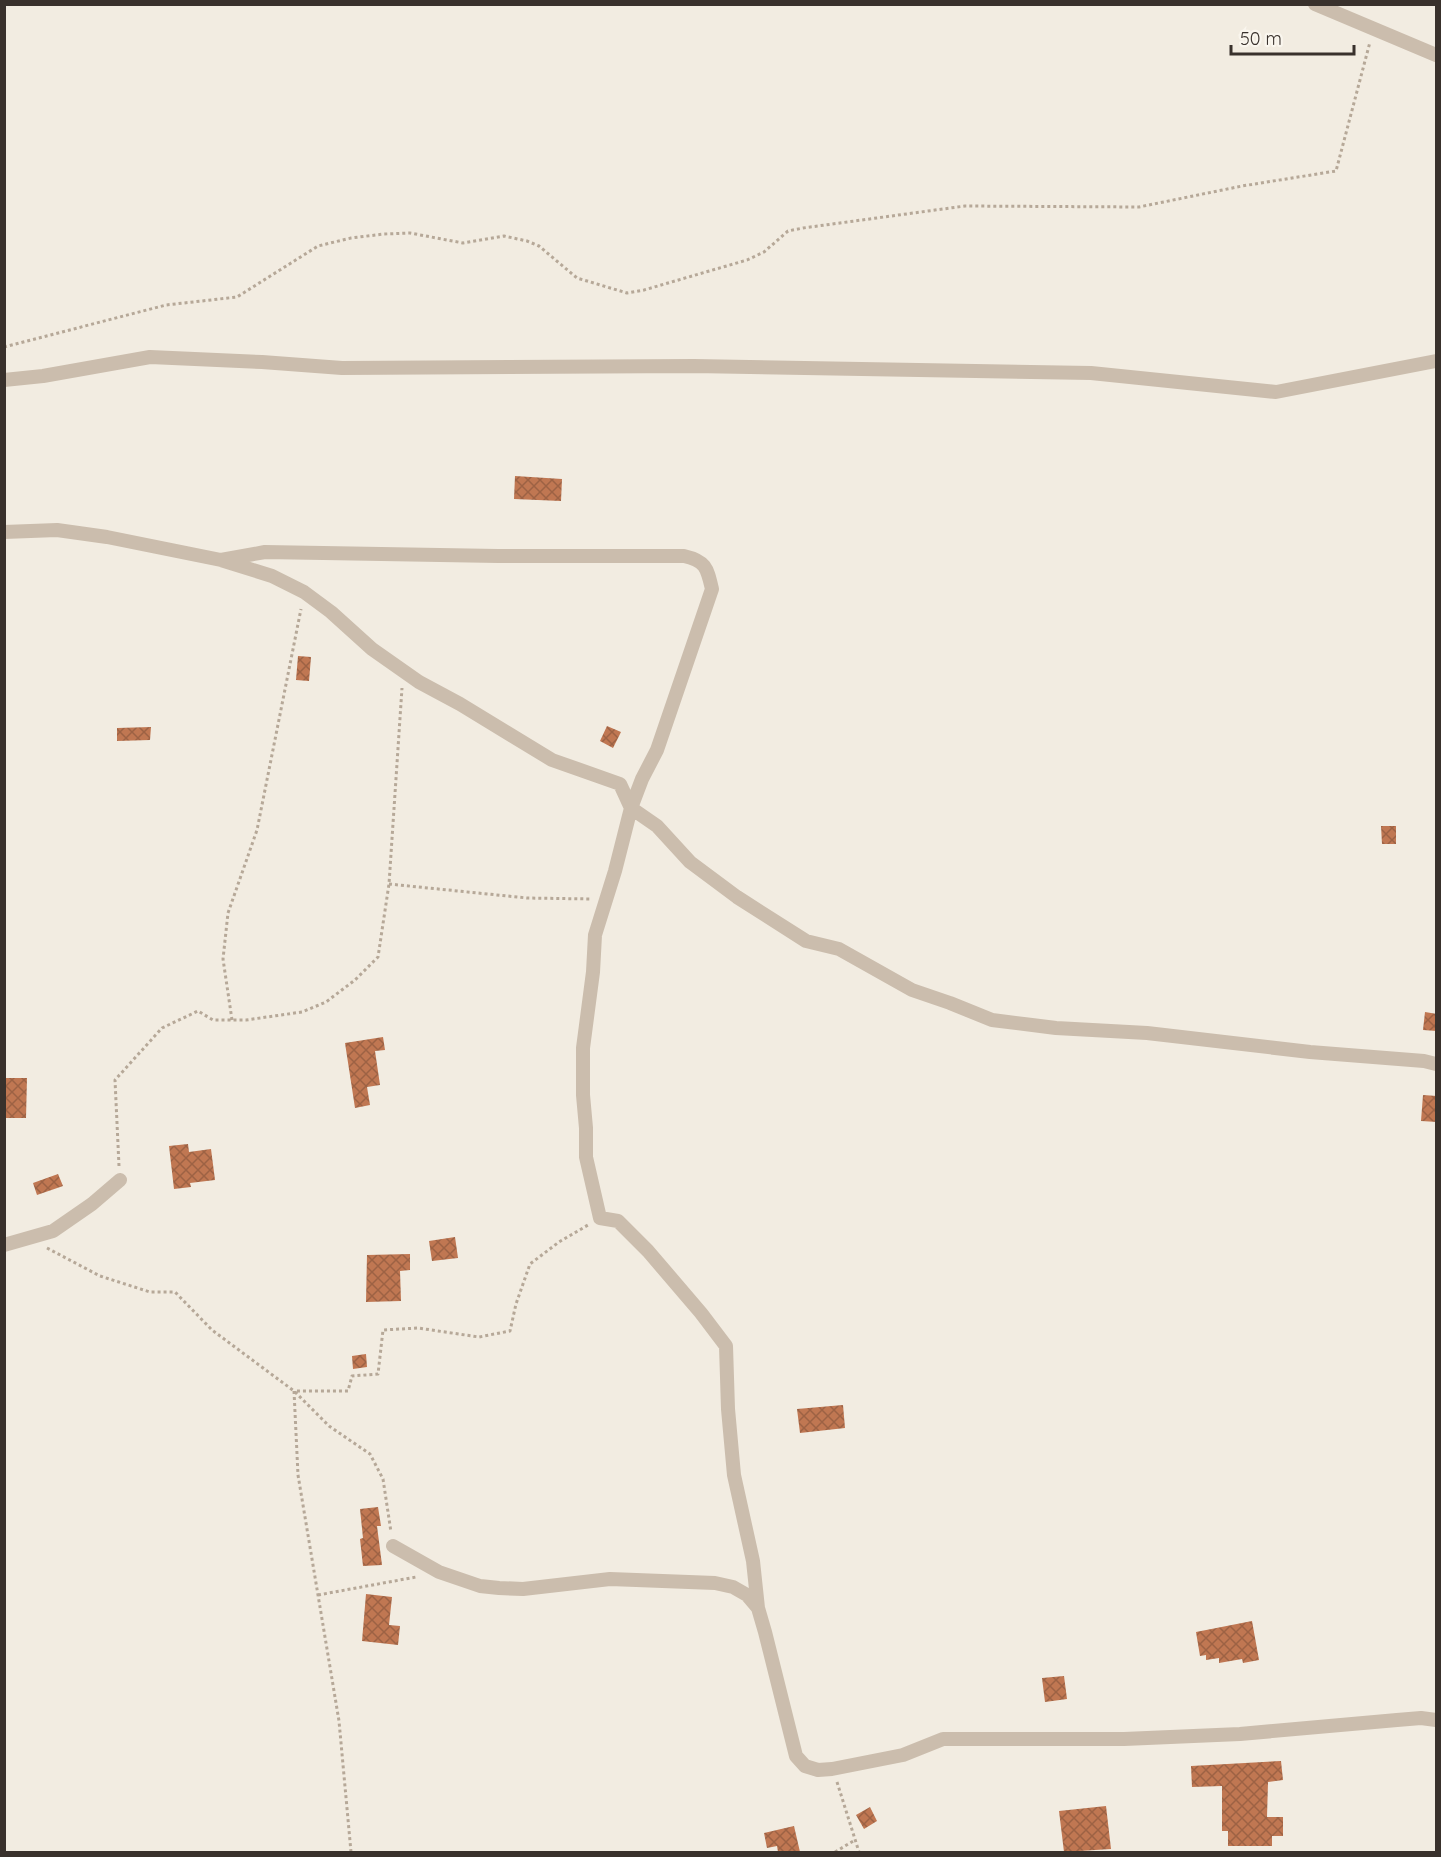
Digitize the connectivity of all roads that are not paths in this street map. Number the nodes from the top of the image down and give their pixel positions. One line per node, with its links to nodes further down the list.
1 (1316, 4): 2 (street)
2 (1437, 55)
3 (1437, 361): 4 (street)
4 (4, 380)
5 (4, 532): 6 (street)
6 (221, 560): 7 (street); 7 (street)
7 (631, 808): 8 (street); 12 (street)
8 (1437, 1064)
9 (120, 1180): 10 (street)
10 (4, 1245)
11 (393, 1546): 12 (street)
12 (758, 1608): 13 (street)
13 (1437, 1720)

